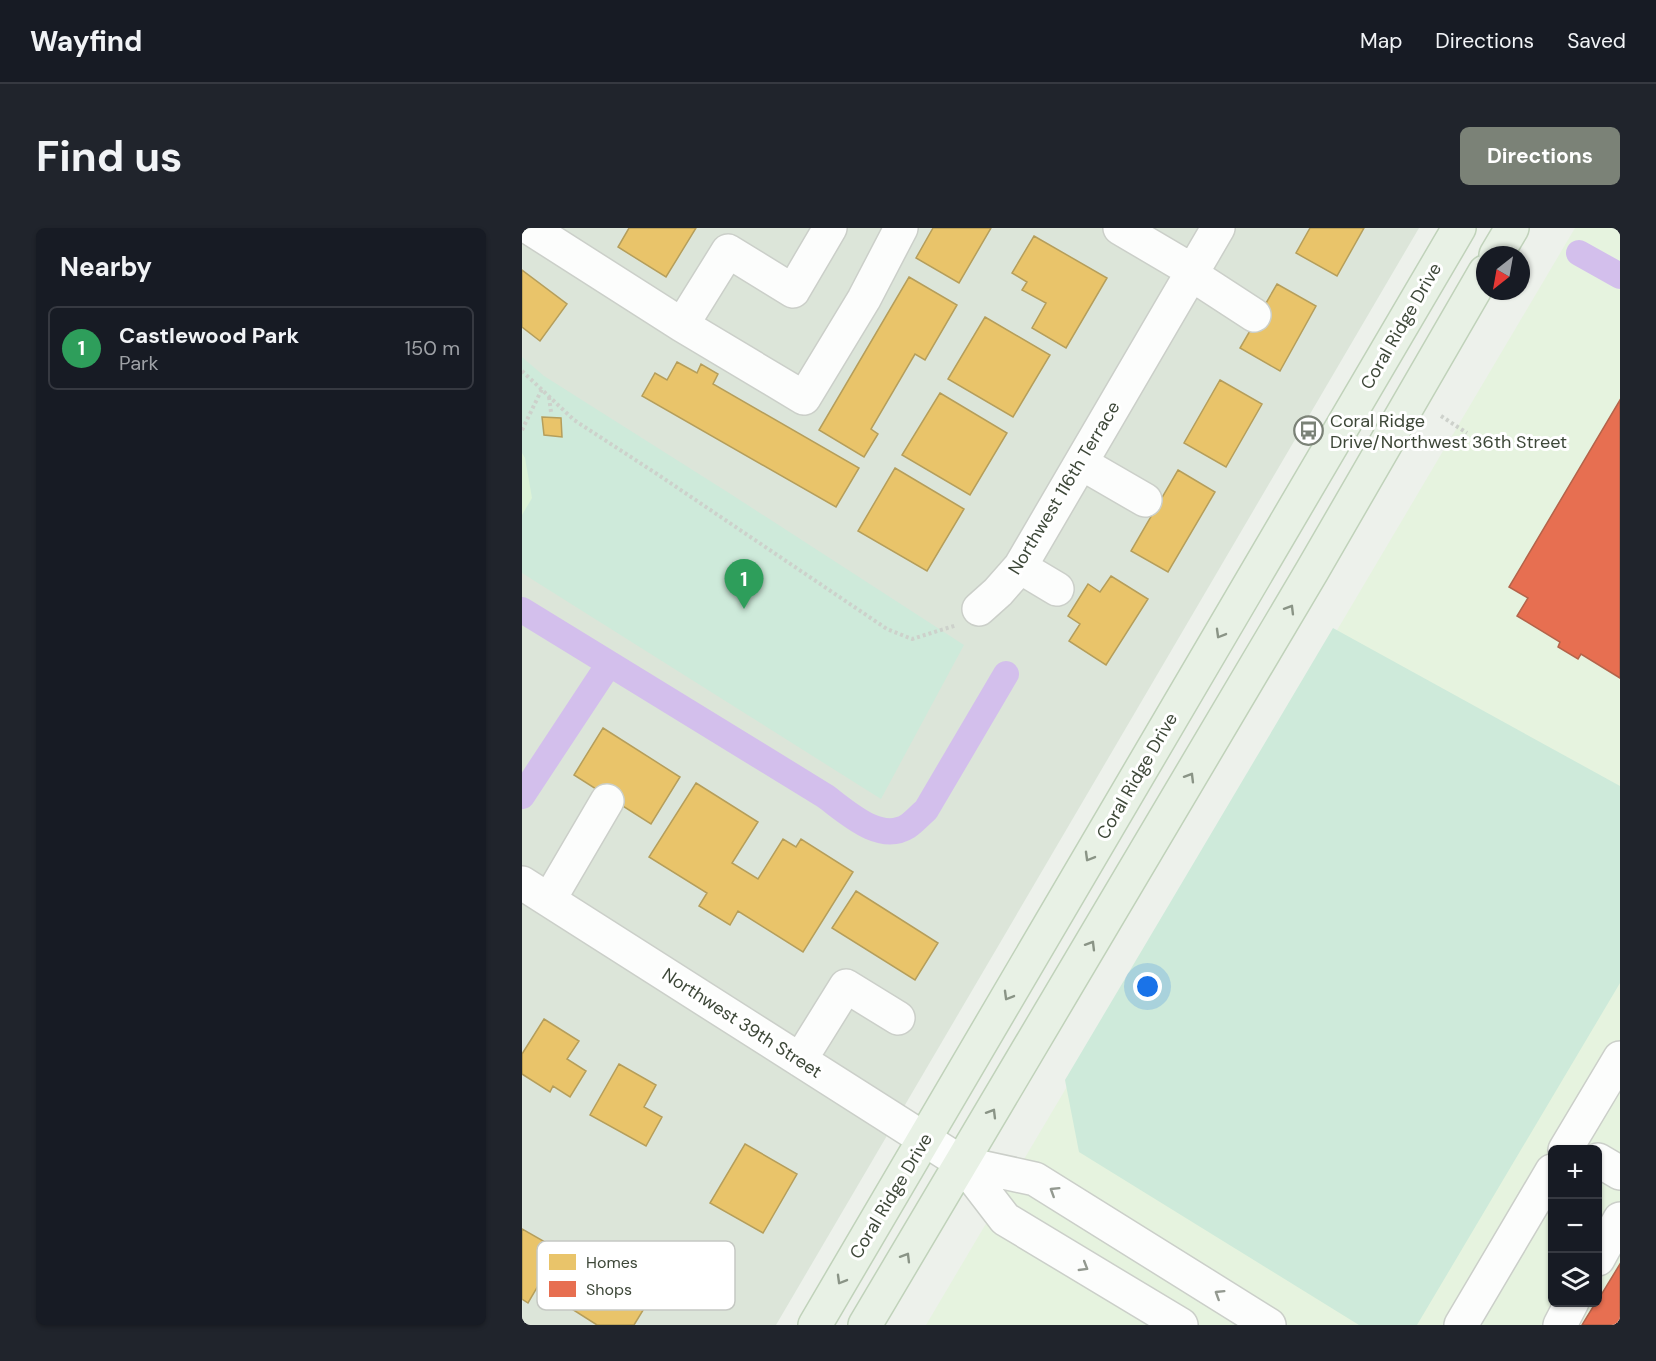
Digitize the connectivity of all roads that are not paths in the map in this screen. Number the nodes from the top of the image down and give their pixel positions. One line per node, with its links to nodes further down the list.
1 (530, 228): 13 (street)
2 (830, 228): 8 (street)
3 (901, 228): 13 (street)
4 (1120, 228): 10 (street)
5 (1218, 228): 10 (street, Northwest 116th Terrace)
6 (1459, 228): 15 (main road, Coral Ridge Drive)
7 (1512, 228): 9 (main road)
8 (735, 240): 13 (street)
9 (1501, 246)
10 (1192, 273): 12 (street); 14 (street, Northwest 116th Terrace)
11 (1476, 288): 18 (main road)
12 (1254, 315)
13 (682, 325)
14 (1081, 463): 16 (street); 17 (street, Northwest 116th Terrace)
15 (1314, 476): 18 (main road); 27 (main road, Coral Ridge Drive, one-way to 27)
16 (1145, 501)
17 (1020, 567): 19 (street); 20 (street, Northwest 116th Terrace)
18 (1312, 571): 30 (main road, one-way to 18)
19 (1058, 589)
20 (979, 609)
21 (607, 801): 23 (street)
22 (522, 883): 23 (street, Northwest 39th Street)
23 (549, 900): 26 (street, Northwest 39th Street)
24 (898, 1017): 26 (street)
25 (1620, 1058): 28 (street)
26 (800, 1060): 27 (street, Northwest 39th Street)
27 (924, 1139): 30 (street, Northwest 39th Street); 36 (main road, Coral Ridge Drive, one-way to 36)
28 (1573, 1145)
29 (1602, 1162): 31 (street)
30 (962, 1163): 37 (main road, one-way to 30); 38 (street, Northwest 39th Street, one-way to 38); 39 (street, Northwest 39th Street, one-way to 30)
31 (1620, 1173)
32 (1548, 1178): 40 (street)
33 (1620, 1219): 34 (street)
34 (1601, 1253)
35 (1569, 1307): 41 (street)
36 (815, 1325)
37 (865, 1325)
38 (1181, 1325)
39 (1269, 1325)
40 (1461, 1325)
41 (1560, 1325)

